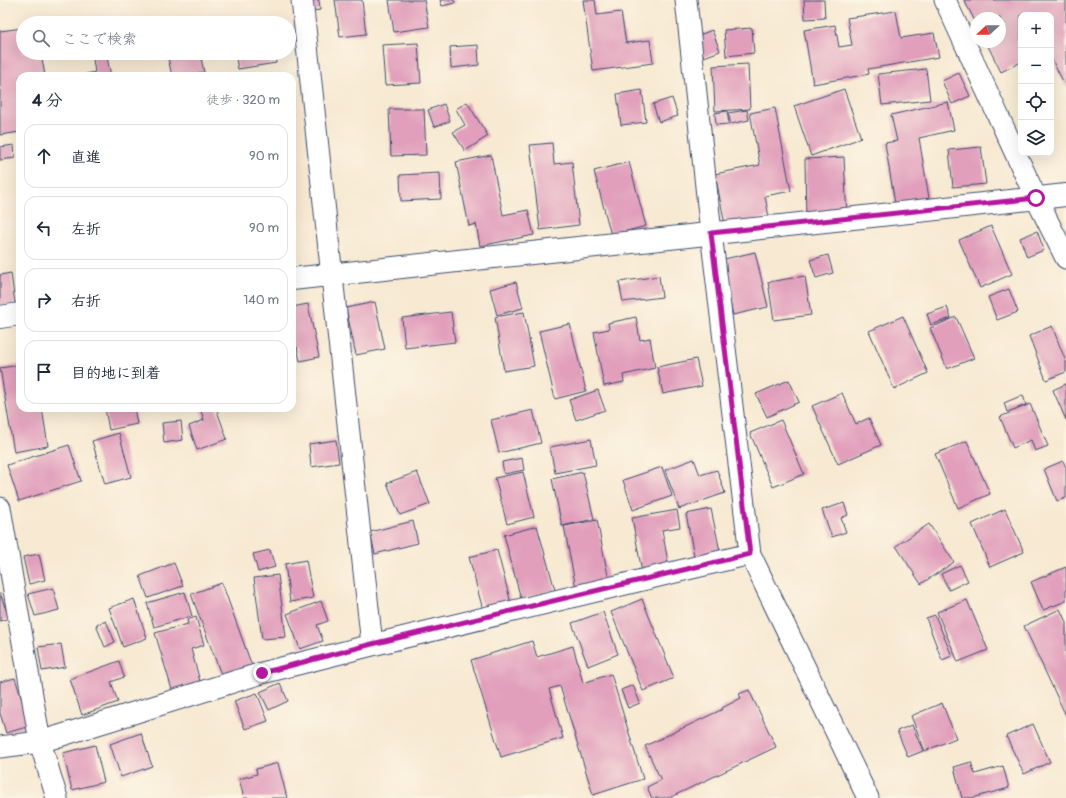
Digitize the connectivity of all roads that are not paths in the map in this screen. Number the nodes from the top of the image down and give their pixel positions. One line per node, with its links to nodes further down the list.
1 (302, 0): 8 (street)
2 (686, 0): 6 (street)
3 (945, 0): 5 (street)
4 (1066, 195): 5 (street)
5 (1036, 198): 6 (street); 7 (street)
6 (711, 233): 8 (street); 13 (street)
7 (1066, 258)
8 (332, 274): 9 (street); 14 (street)
9 (296, 278)
10 (16, 315): 11 (street)
11 (0, 317)
12 (0, 508): 15 (street)
13 (750, 554): 14 (street); 18 (street)
14 (372, 644): 15 (street)
15 (40, 742): 16 (street); 17 (street)
16 (0, 747)
17 (57, 798)
18 (868, 798)

